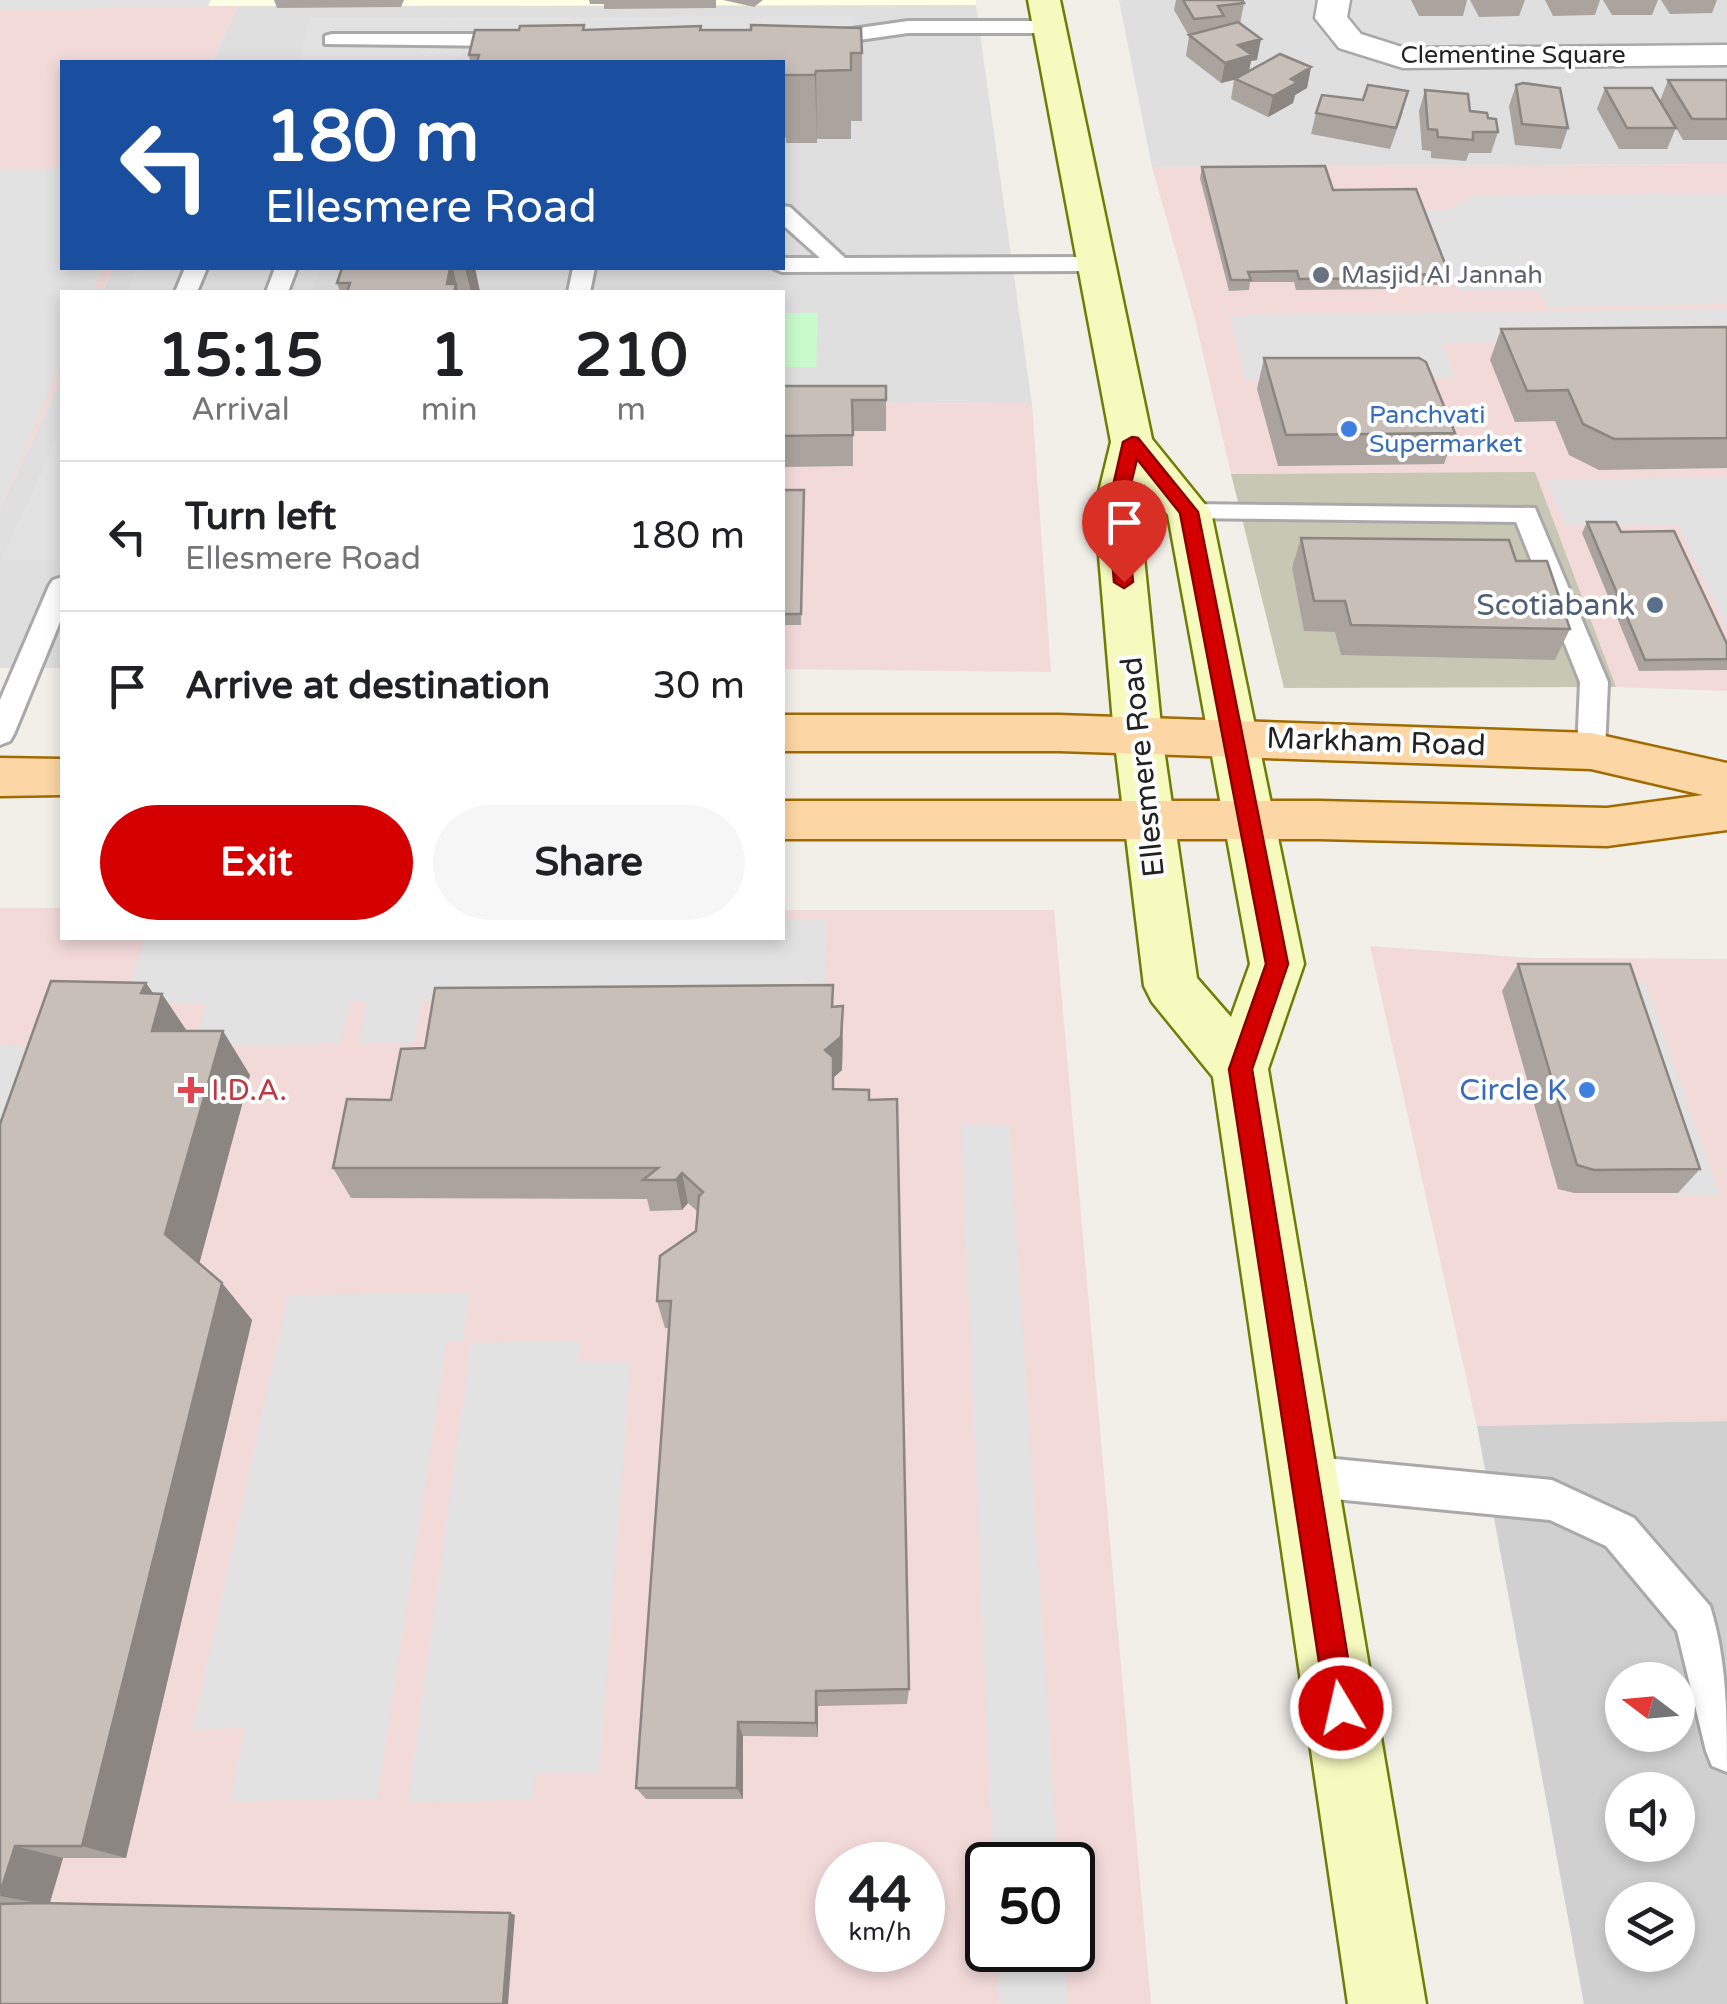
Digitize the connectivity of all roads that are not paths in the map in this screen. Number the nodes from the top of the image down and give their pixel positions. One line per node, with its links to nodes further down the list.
1 (1334, 0): 7 (street, Clementine Square)
2 (1047, 14): 6 (lane); 10 (main road, Ellesmere Road)
3 (332, 40): 4 (lane)
4 (434, 40): 5 (lane); 8 (lane)
5 (530, 40)
6 (797, 40)
7 (1727, 54)
8 (429, 60)
9 (785, 215): 12 (lane)
10 (1097, 264): 12 (lane); 13 (main road, Ellesmere Road)
11 (785, 265): 12 (lane)
12 (840, 265)
13 (1132, 442): 14 (main road, Ellesmere Road); 18 (main road, Ellesmere Road)
14 (1189, 512): 19 (main road, Ellesmere Road); 20 (lane)
15 (60, 591): 17 (lane)
16 (785, 733): 18 (main road, Markham Road)
17 (0, 734)
18 (1138, 735): 19 (main road, Markham Road); 25 (main road, Ellesmere Road)
19 (1231, 737): 20 (main road, Markham Road); 27 (main road, Ellesmere Road)
20 (1591, 751): 23 (main road, Markham Road)
21 (60, 776): 22 (main road)
22 (0, 777)
23 (1727, 782)
24 (1727, 811): 27 (main road)
25 (1148, 819): 26 (main road); 27 (main road); 28 (main road, Ellesmere Road)
26 (785, 820)
27 (1248, 820): 28 (main road, Ellesmere Road)
28 (1240, 1069): 29 (main road, Ellesmere Road)
29 (1304, 1476): 30 (lane); 31 (main road, Ellesmere Road)
30 (1727, 1751)
31 (1388, 2004)

